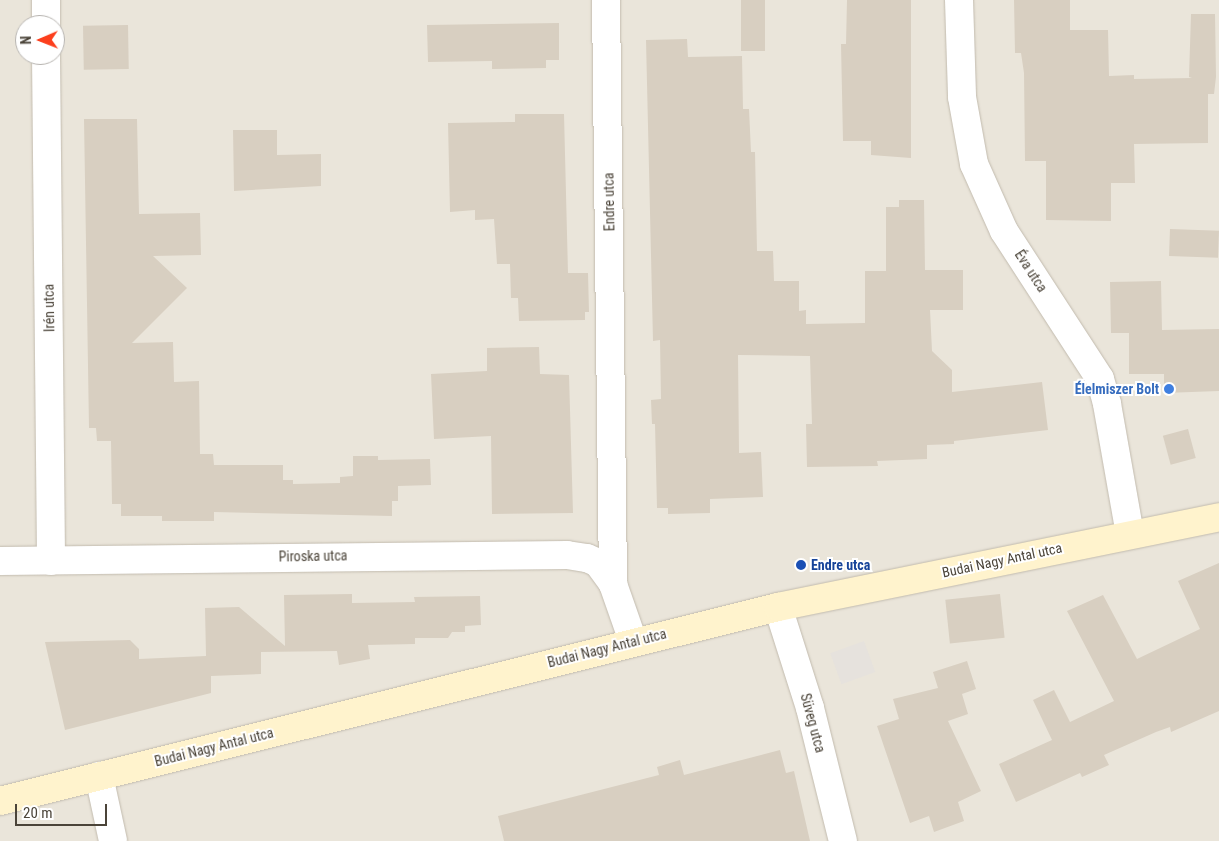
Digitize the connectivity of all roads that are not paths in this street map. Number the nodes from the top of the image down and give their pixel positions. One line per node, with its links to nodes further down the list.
1 (46, 0): 4 (street)
2 (606, 0): 10 (street, Endre utca)
3 (960, 0): 7 (street, Éva utca)
4 (46, 15)
5 (46, 65): 9 (street, Irén utca)
6 (1219, 517): 7 (street, Budai Nagy Antal utca)
7 (1130, 534): 11 (street, Budai Nagy Antal utca)
8 (0, 561): 9 (street, Piroska utca)
9 (51, 561): 10 (street, Piroska utca)
10 (613, 584): 12 (street, Endre utca)
11 (778, 607): 12 (street, Budai Nagy Antal utca); 16 (street, Süveg utca)
12 (633, 641): 13 (street, Budai Nagy Antal utca)
13 (100, 776): 14 (street, Budai Nagy Antal utca); 15 (street)
14 (0, 801)
15 (113, 841)
16 (843, 841)

